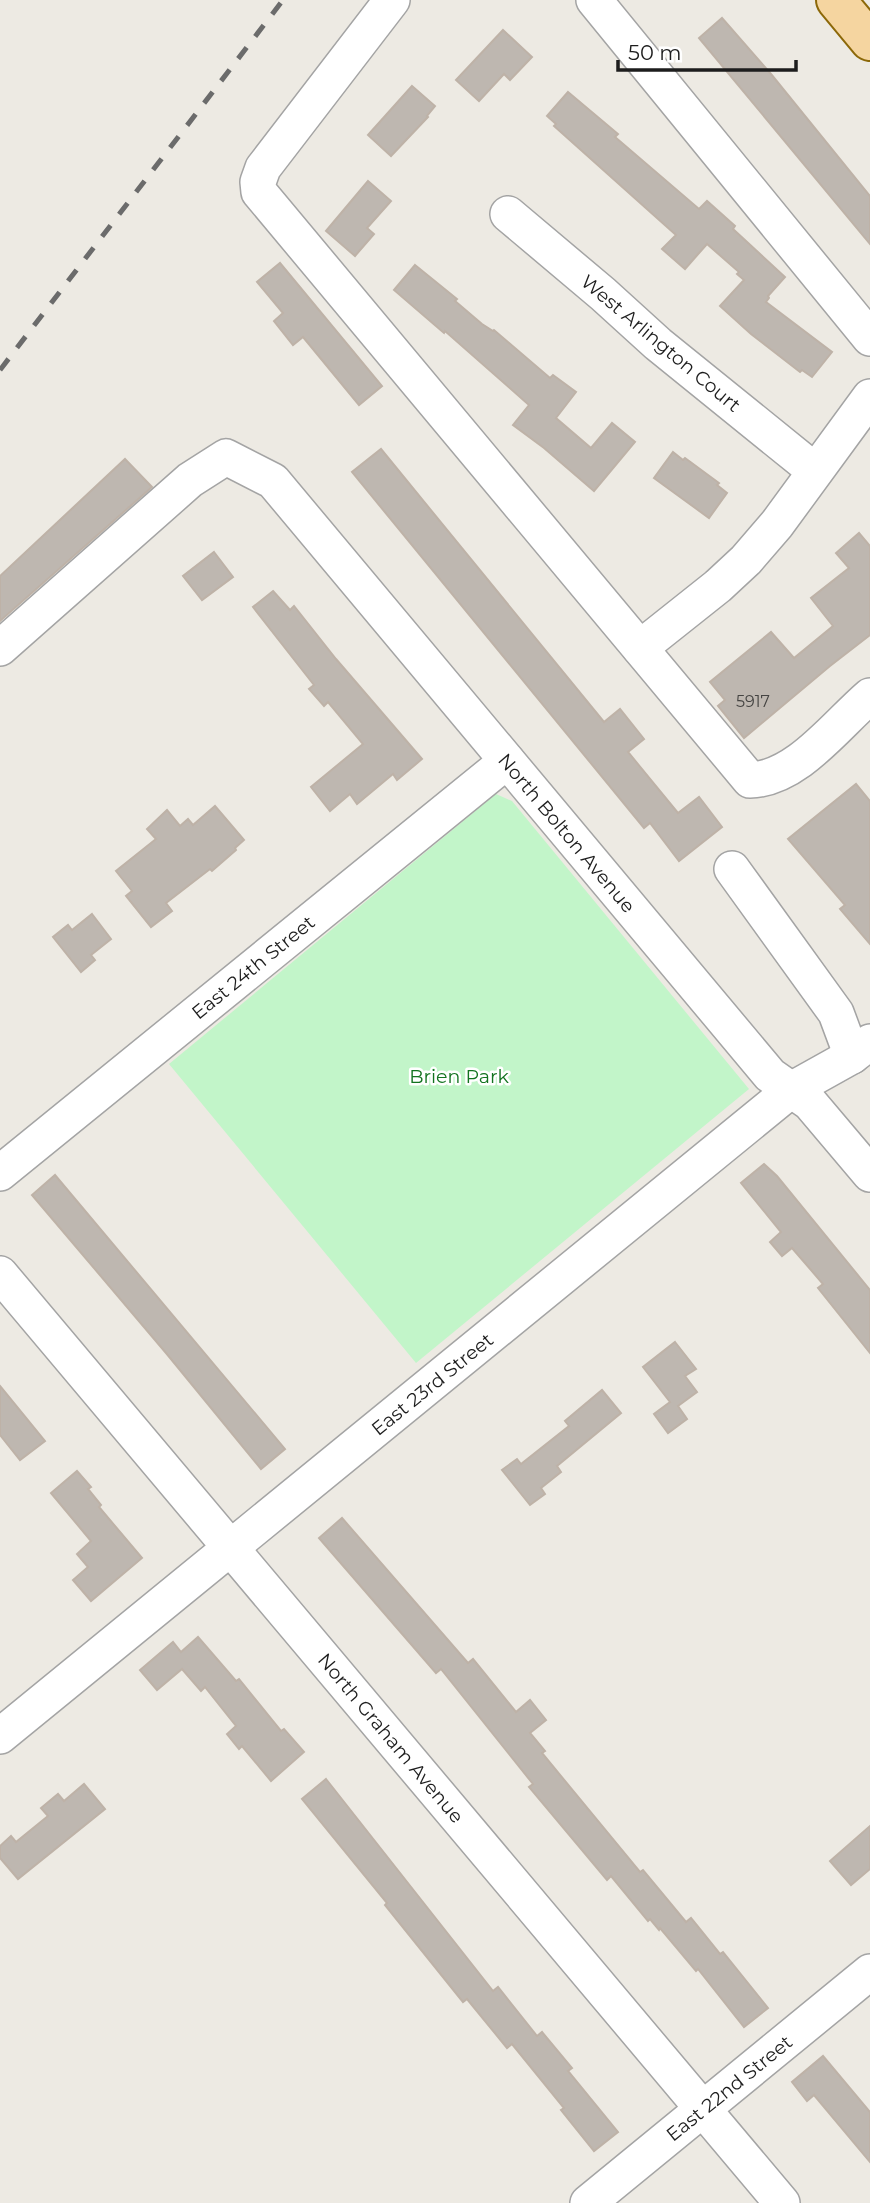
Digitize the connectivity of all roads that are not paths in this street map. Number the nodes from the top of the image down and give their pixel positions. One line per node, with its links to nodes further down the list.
1 (392, 0): 10 (street)
2 (594, 0): 6 (street)
3 (836, 0): 4 (main road)
4 (870, 41)
5 (508, 214): 8 (street, West Arlington Court)
6 (870, 338)
7 (870, 397): 8 (street)
8 (815, 471): 10 (street)
9 (0, 648): 12 (street, North Bolton Avenue)
10 (640, 648): 11 (street)
11 (870, 696)
12 (507, 761): 17 (street, North Bolton Avenue); 18 (street, East 24th Street)
13 (732, 869): 14 (street)
14 (836, 1013): 15 (street); 16 (street)
15 (870, 1025)
16 (861, 1049): 17 (street, East 23rd Street)
17 (791, 1090): 19 (street, North Bolton Avenue); 21 (street, East 23rd Street)
18 (0, 1173)
19 (870, 1174)
20 (0, 1273): 21 (street, North Graham Avenue)
21 (231, 1548): 22 (street, East 23rd Street); 24 (street, North Graham Avenue)
22 (0, 1736)
23 (870, 1972): 24 (street, East 22nd Street)
24 (703, 2109): 25 (street, East 22nd Street); 26 (street, North Graham Avenue)
25 (588, 2203)
26 (782, 2203)

